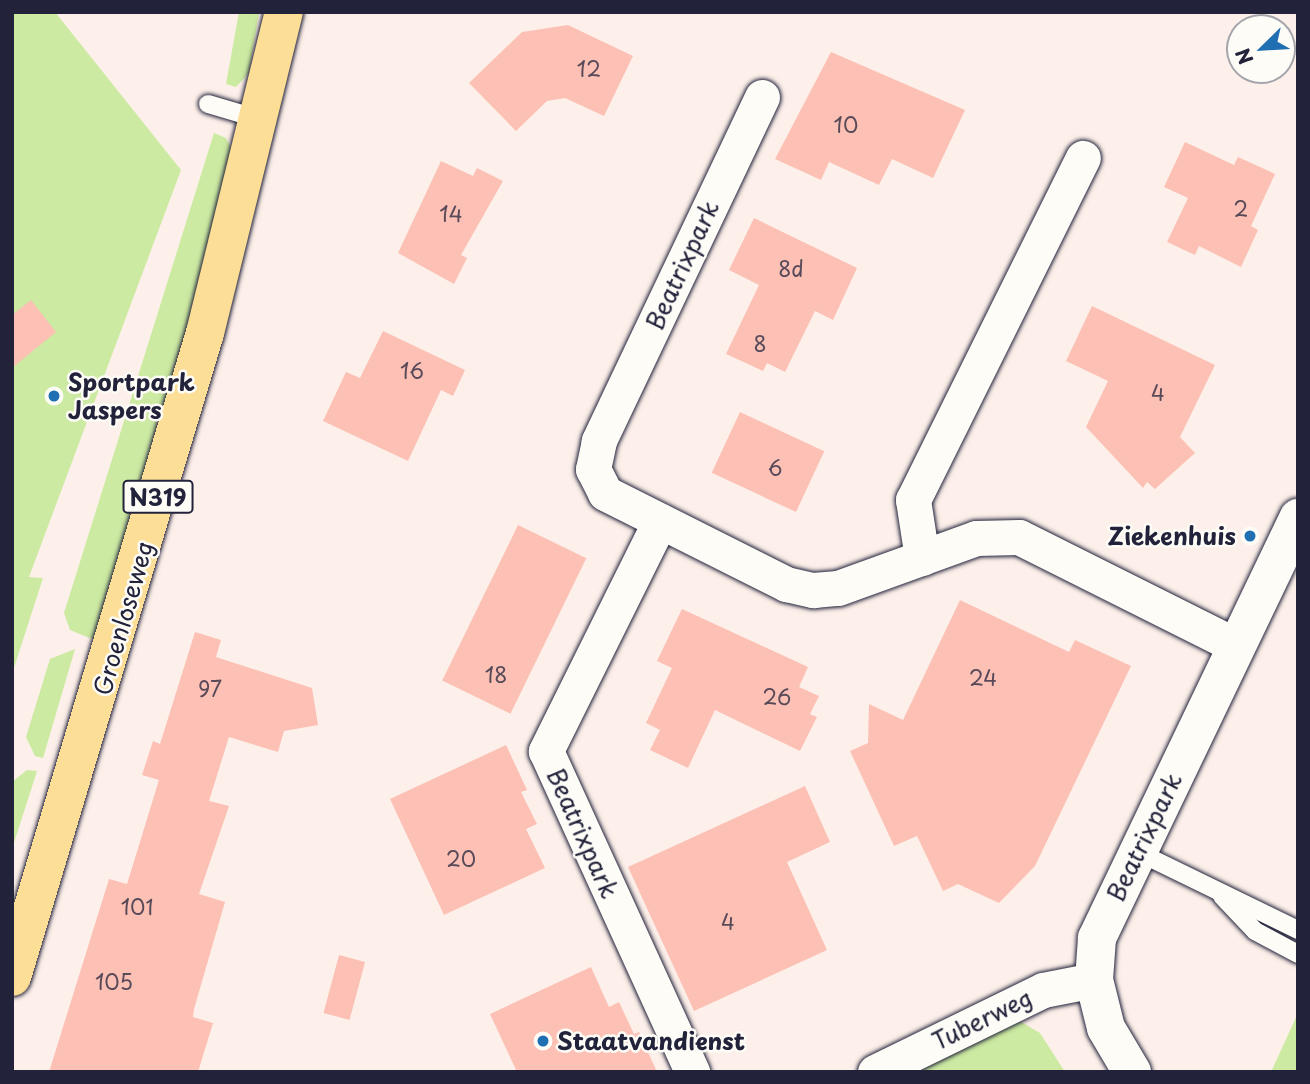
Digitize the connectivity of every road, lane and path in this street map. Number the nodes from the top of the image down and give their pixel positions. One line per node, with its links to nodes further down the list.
1 (284, 12): 4 (main road, Groenloseweg / N319)
2 (762, 97): 7 (street, Beatrixpark)
3 (208, 104): 4 (lane)
4 (262, 120): 14 (main road, Groenloseweg / N319)
5 (1083, 158): 8 (street)
6 (1298, 518): 9 (street, Beatrixpark)
7 (660, 521): 8 (street, Beatrixpark); 16 (street, Beatrixpark)
8 (922, 558): 9 (street, Beatrixpark)
9 (1237, 646): 10 (street, Beatrixpark)
10 (1138, 852): 11 (lane); 15 (street, Beatrixpark)
11 (1215, 889): 12 (lane); 13 (lane)
12 (1298, 930)
13 (1298, 954)
14 (12, 977)
15 (1094, 980): 17 (street, Tuberweg); 18 (street, Beatrixpark)
16 (692, 1072)
17 (874, 1072)
18 (1132, 1072)

